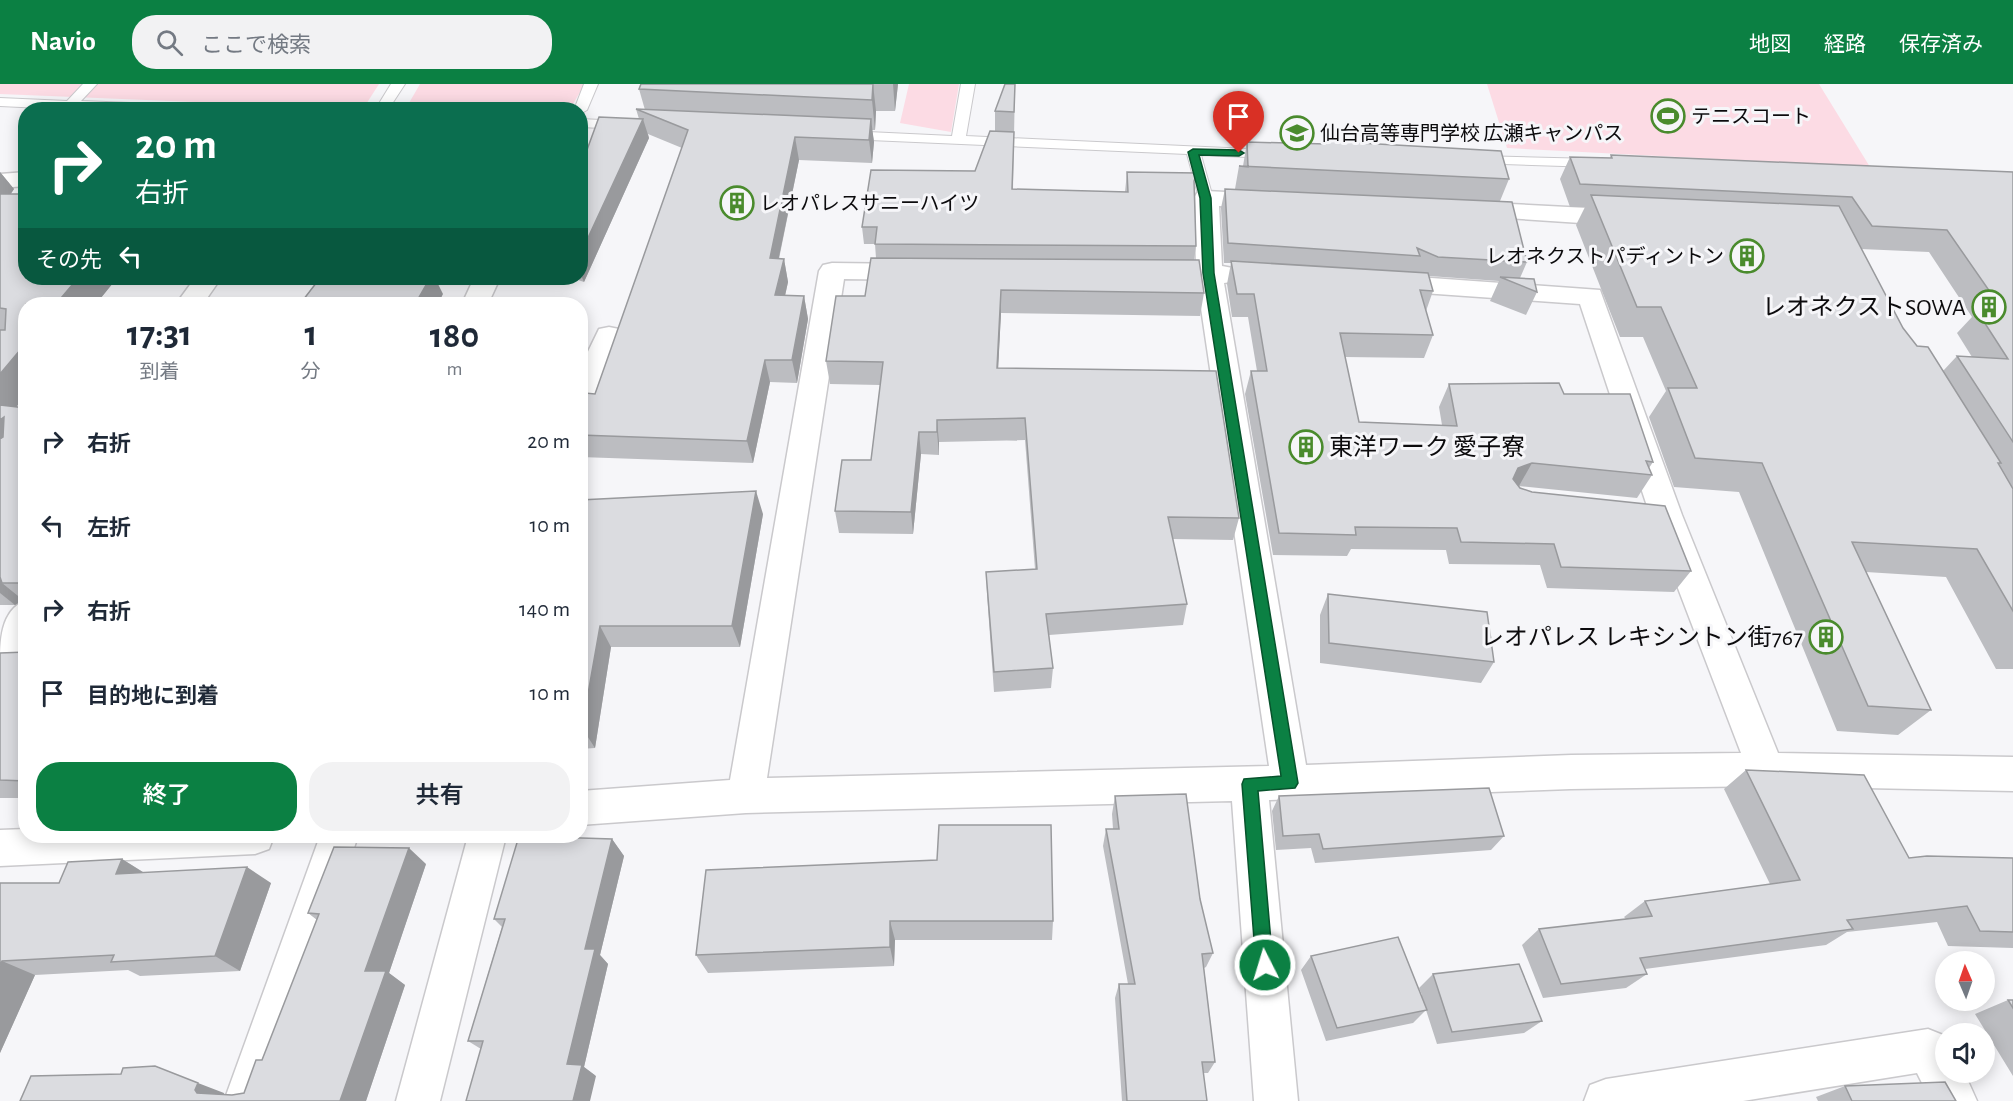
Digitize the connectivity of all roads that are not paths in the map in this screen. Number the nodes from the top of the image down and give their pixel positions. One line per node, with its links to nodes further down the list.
1 (90, 84): 6 (lane)
2 (398, 84): 7 (lane)
3 (591, 84): 8 (lane)
4 (968, 84): 13 (lane)
5 (0, 102): 9 (lane)
6 (73, 102)
7 (386, 102)
8 (583, 102)
9 (18, 103)
10 (588, 123): 11 (lane)
11 (639, 126)
12 (828, 134): 13 (lane)
13 (958, 140): 14 (lane)
14 (1193, 152): 15 (lane); 20 (lane)
15 (1287, 154)
16 (1464, 159): 17 (lane)
17 (1605, 164)
18 (18, 180): 19 (street)
19 (0, 181)
20 (1206, 198): 21 (street); 26 (street)
21 (1287, 201)
22 (1442, 209): 23 (street)
23 (1653, 219)
24 (938, 272): 39 (street)
25 (1126, 273): 26 (street)
26 (1209, 273): 27 (street); 37 (street)
27 (1257, 276)
28 (1364, 283): 32 (street)
29 (609, 336): 30 (street)
30 (588, 370)
31 (1632, 512): 32 (street)
32 (1666, 515): 35 (street)
33 (18, 626): 34 (street)
34 (1, 650)
35 (1766, 769): 36 (street); 37 (street)
36 (2013, 774)
37 (1290, 783): 38 (street)
38 (1249, 784): 39 (street); 47 (street)
39 (746, 796): 40 (street)
40 (588, 807)
41 (106, 843): 44 (street)
42 (337, 843): 45 (street)
43 (485, 843): 46 (street)
44 (0, 848)
45 (246, 1101)
46 (418, 1101)
47 (1276, 1101)
48 (1606, 1101): 49 (street)
49 (1954, 1101)

